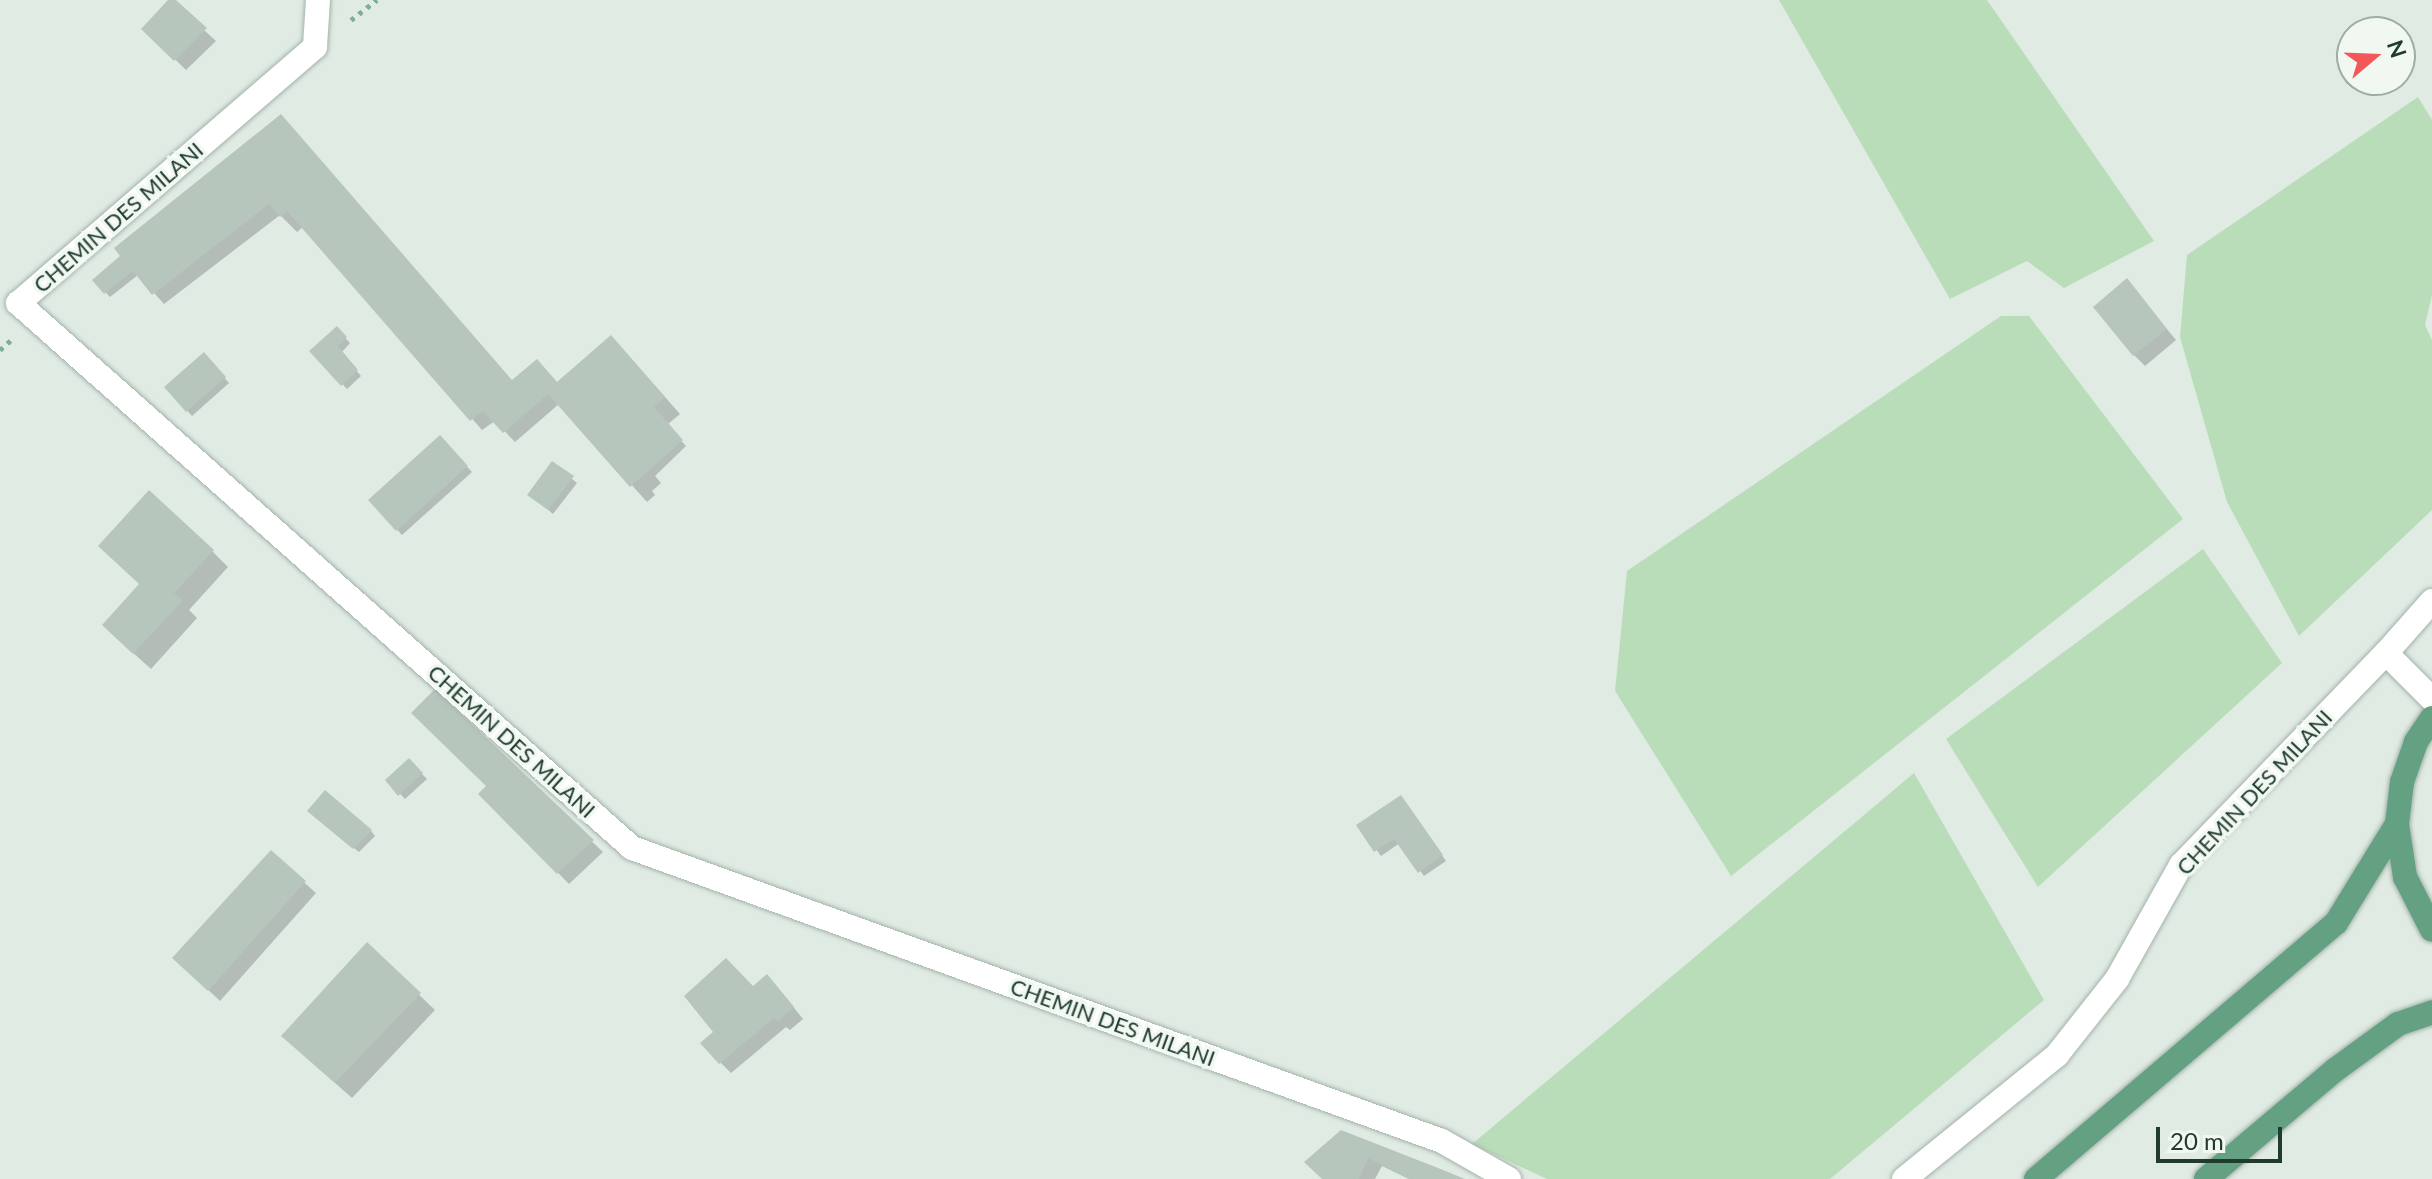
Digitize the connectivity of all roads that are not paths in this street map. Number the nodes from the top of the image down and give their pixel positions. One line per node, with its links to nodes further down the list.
1 (318, 0): 9 (street, CHEMIN DES MILANI)
2 (2432, 601): 3 (street, CHEMIN DES MILANI)
3 (2386, 653): 4 (street); 10 (street, CHEMIN DES MILANI)
4 (2432, 699)
5 (2432, 718): 6 (main road)
6 (2397, 824): 7 (main road); 11 (main road)
7 (2432, 930)
8 (2432, 1012): 12 (main road)
9 (1509, 1179)
10 (1904, 1179)
11 (2036, 1179)
12 (2206, 1179)

